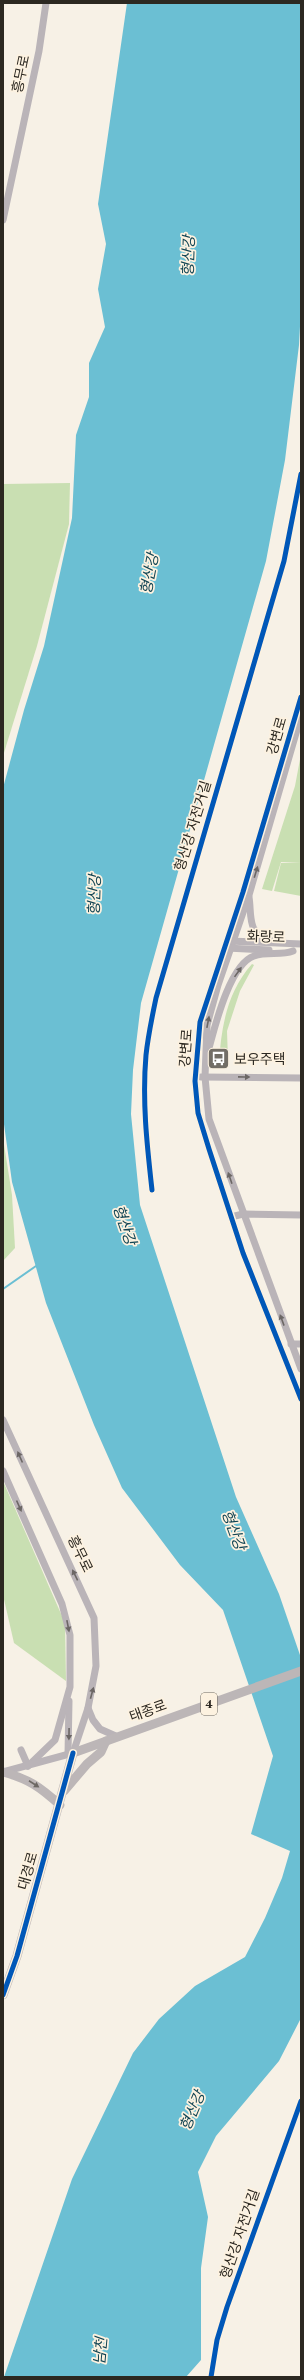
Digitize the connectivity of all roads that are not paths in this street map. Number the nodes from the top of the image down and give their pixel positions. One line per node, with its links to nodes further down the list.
1 (46, 3): 2 (street, 흥무로)
2 (3, 220)
3 (301, 697): 8 (street, 강변로)
4 (301, 716): 5 (street, 강변로, one-way to 4)
5 (249, 895): 6 (street); 8 (street, 강변로)
6 (285, 944): 7 (street, 화랑로); 8 (street, 화랑로)
7 (301, 944)
8 (228, 945): 9 (street, 화랑로); 10 (street, 강변로, one-way to 8); 11 (street, 강변로)
9 (297, 951): 10 (street, one-way to 9)
10 (206, 1061): 12 (street, 강변로)
11 (196, 1076): 12 (street); 16 (street, 강변로)
12 (205, 1077): 13 (street, one-way to 13); 14 (street, 강변로, one-way to 12)
13 (301, 1078)
14 (242, 1214): 15 (street); 16 (street); 17 (street, 강변로, one-way to 14)
15 (301, 1215)
16 (231, 1217): 20 (street, 강변로)
17 (290, 1344): 18 (street); 19 (street, 강변로)
18 (301, 1344)
19 (301, 1369)
20 (301, 1399)
21 (3, 1420): 25 (street, 흥무로, one-way to 21)
22 (3, 1471): 24 (street, one-way to 24)
23 (301, 1671): 26 (main road, 태종로 / 4)
24 (70, 1687): 29 (street, one-way to 29); 30 (street)
25 (88, 1708): 26 (street); 29 (street, 흥무로)
26 (118, 1737): 27 (main road, 태종로 / 4)
27 (106, 1741): 29 (main road, 태종로 / 4); 32 (main road)
28 (21, 1750): 30 (street)
29 (71, 1755): 30 (street, 태종로); 32 (main road, 대경로)
30 (28, 1766): 31 (street, 태종로)
31 (3, 1772): 33 (main road, one-way to 33)
32 (63, 1792): 33 (main road, 대경로)
33 (60, 1805): 34 (main road, 대경로)
34 (3, 1995)

